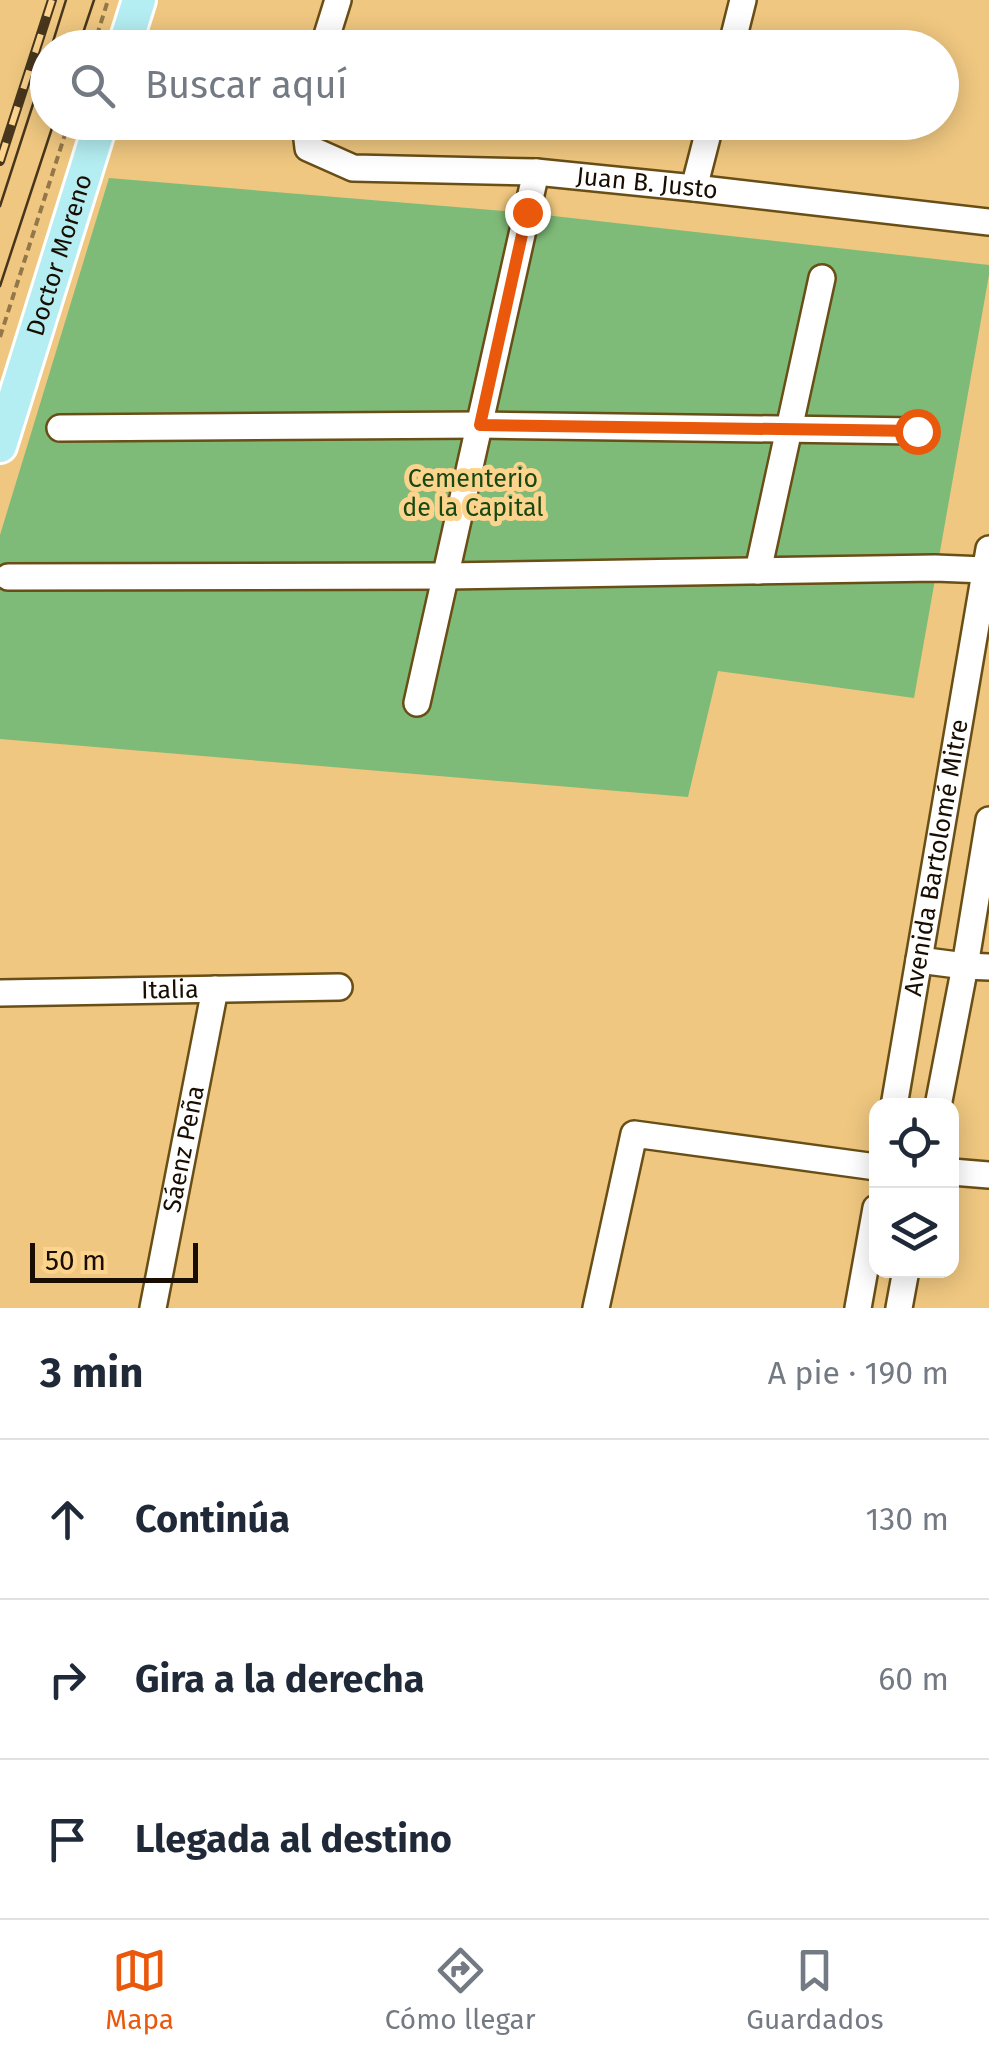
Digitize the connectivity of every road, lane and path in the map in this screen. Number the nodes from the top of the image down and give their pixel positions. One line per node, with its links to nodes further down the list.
1 (108, 0): 5 (path)
2 (139, 0): 6 (main road)
3 (338, 0): 7 (street)
4 (744, 0): 8 (street)
5 (98, 30)
6 (130, 30)
7 (328, 30)
8 (736, 30)
9 (62, 140): 17 (path)
10 (95, 140): 22 (main road, Doctor Moreno)
11 (314, 140): 13 (street, Juan B. Justo)
12 (706, 140): 14 (street)
13 (536, 172): 14 (street, Juan B. Justo); 18 (street)
14 (694, 188): 15 (street, Juan B. Justo)
15 (989, 222)
16 (822, 278): 20 (street)
17 (0, 337)
18 (480, 425): 19 (street); 20 (street); 25 (street)
19 (60, 428)
20 (789, 429): 21 (street); 24 (street)
21 (917, 431)
22 (0, 446)
23 (987, 560): 24 (street); 29 (street, Avenida Bartolomé Mitre)
24 (758, 571): 25 (street)
25 (446, 576): 26 (street); 27 (street)
26 (8, 578)
27 (417, 703)
28 (989, 820): 30 (street, Avenida Bartolomé Mitre)
29 (919, 960): 30 (street); 34 (street, Avenida Bartolomé Mitre)
30 (977, 967): 35 (street, Avenida Bartolomé Mitre)
31 (339, 987): 32 (street, Italia)
32 (214, 989): 33 (street, Italia); 41 (street, Sáenz Peña)
33 (0, 993)
34 (895, 1098)
35 (940, 1098)
36 (869, 1166): 42 (street)
37 (959, 1173): 38 (street)
38 (989, 1175)
39 (869, 1247): 43 (street)
40 (905, 1278): 44 (street)
41 (153, 1308)
42 (596, 1308)
43 (858, 1308)
44 (900, 1308)

